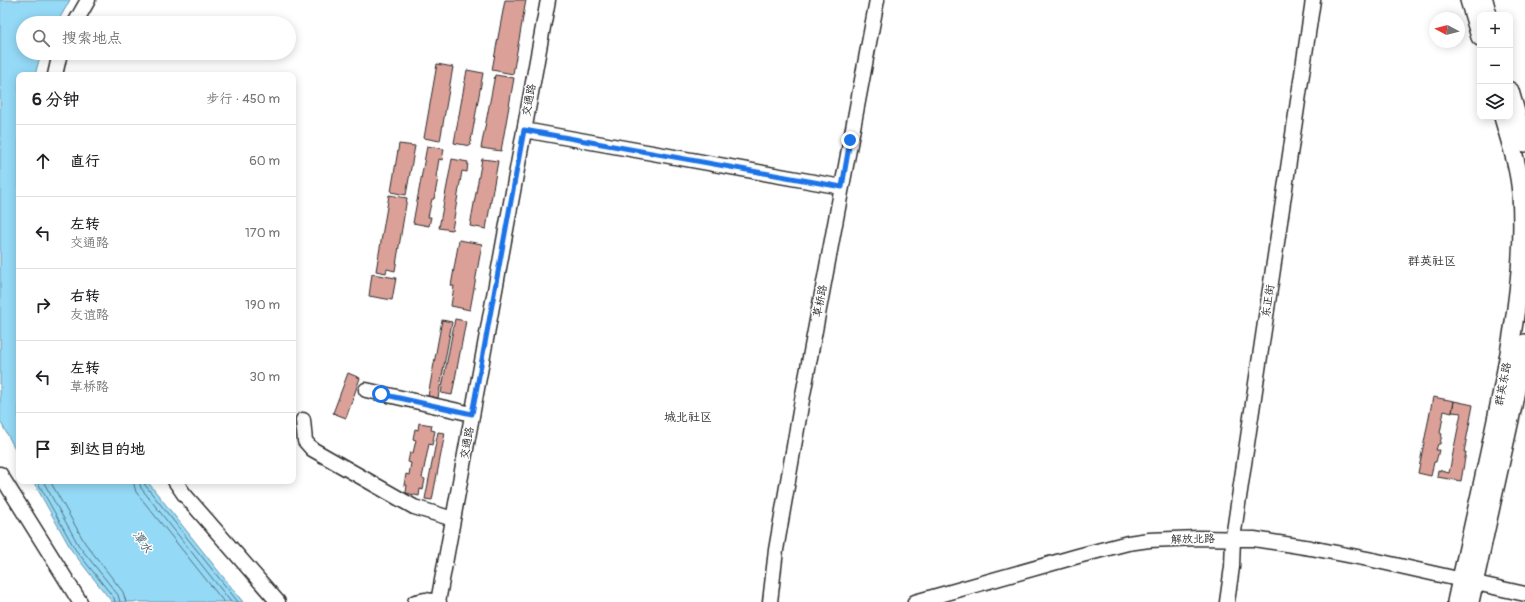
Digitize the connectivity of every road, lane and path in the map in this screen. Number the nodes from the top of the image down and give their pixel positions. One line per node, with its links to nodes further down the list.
1 (88, 0): 8 (street)
2 (548, 0): 14 (street, 交通路)
3 (877, 0): 16 (street, 草桥路)
4 (1313, 0): 24 (street, 东正街)
5 (1469, 0): 9 (main road)
6 (1484, 0): 7 (main road)
7 (1487, 12)
8 (79, 16)
9 (1477, 27)
10 (58, 60): 11 (street)
11 (55, 72)
12 (1513, 101): 15 (main road)
13 (1504, 120): 25 (main road, 群英东路)
14 (524, 130): 16 (street); 19 (street, 交通路)
15 (1525, 143)
16 (842, 187): 31 (street, 草桥路)
17 (1525, 343): 25 (main road, 群英东路)
18 (366, 390): 19 (street)
19 (472, 414): 23 (street, 交通路)
20 (303, 420): 23 (street)
21 (0, 474): 27 (street)
22 (177, 484): 28 (street)
23 (453, 518): 30 (street, 交通路)
24 (1233, 538): 25 (street, 解放北路); 32 (street, 解放北路); 33 (street, 东正街)
25 (1468, 580): 26 (street, 解放北路); 34 (main road, 群英东路); 35 (main road, 群英东路)
26 (1525, 594)
27 (80, 602)
28 (278, 602)
29 (415, 602): 30 (street)
30 (438, 602)
31 (770, 602)
32 (915, 602)
33 (1226, 602)
34 (1456, 602)
35 (1470, 602)

